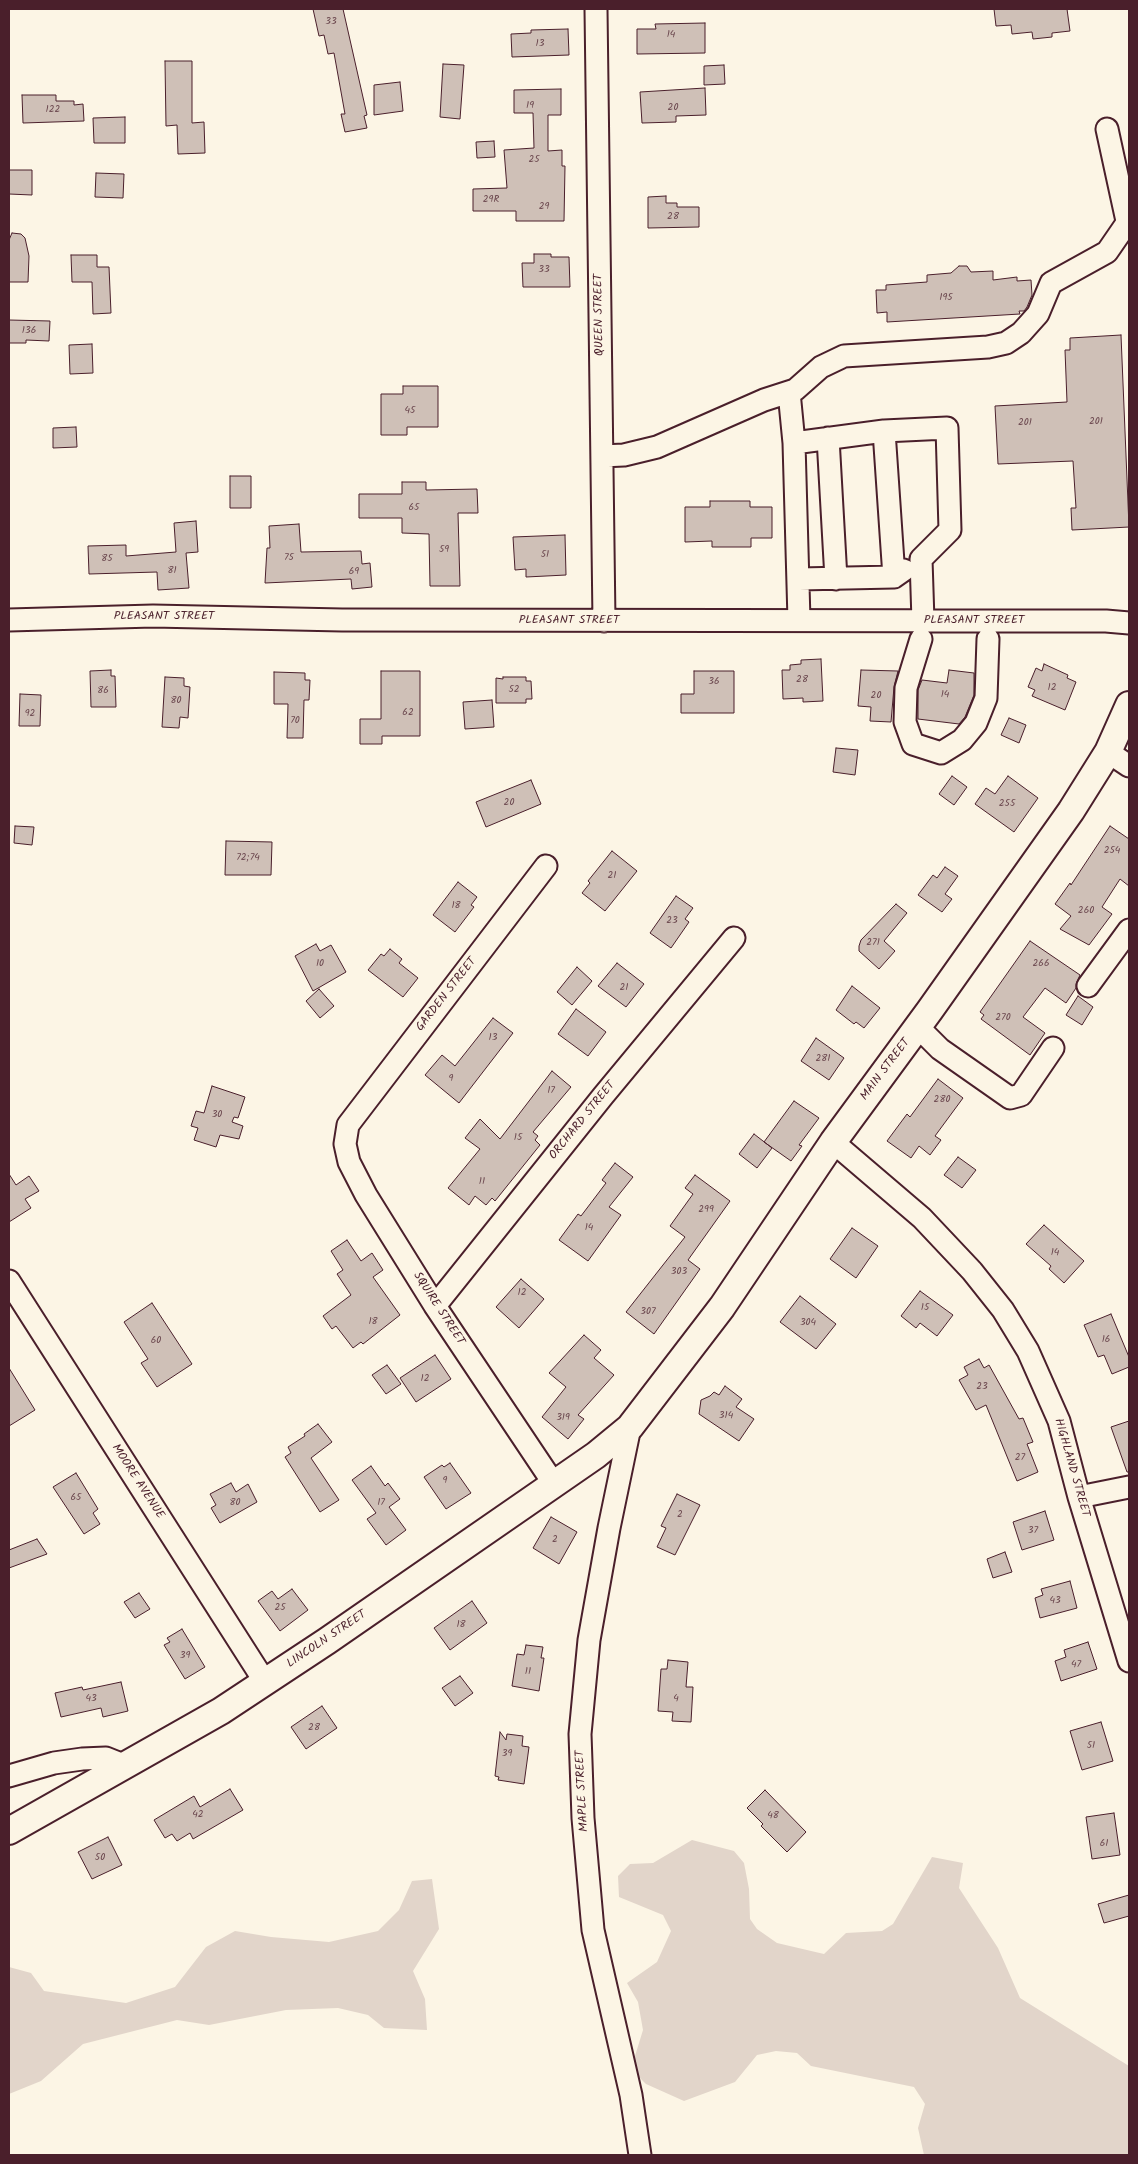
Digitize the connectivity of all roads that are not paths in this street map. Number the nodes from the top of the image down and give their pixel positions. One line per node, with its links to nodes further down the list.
1 (596, 9): 8 (street, QUEEN STREET)
2 (1108, 129): 3 (street)
3 (1128, 221): 4 (street)
4 (789, 392): 7 (street); 8 (street)
5 (884, 431): 6 (street); 9 (street); 10 (street)
6 (828, 438): 7 (street); 12 (street)
7 (794, 442): 11 (street)
8 (602, 456): 15 (street, QUEEN STREET)
9 (921, 559): 10 (street); 17 (street)
10 (894, 577): 12 (street)
11 (799, 579): 12 (street); 14 (street)
12 (836, 579)
13 (9, 620): 15 (street, PLEASANT STREET)
14 (799, 620): 15 (street, PLEASANT STREET); 17 (street, PLEASANT STREET)
15 (604, 621)
16 (1129, 623): 17 (street, PLEASANT STREET)
17 (922, 630): 18 (street)
18 (988, 639)
19 (1129, 705): 20 (main road, MAIN STREET)
20 (1108, 752): 21 (street); 26 (main road, MAIN STREET)
21 (1129, 766)
22 (546, 866): 28 (street, GARDEN STREET)
23 (1129, 930): 25 (street)
24 (734, 938): 31 (street, ORCHARD STREET)
25 (1088, 986)
26 (918, 1027): 27 (street); 29 (main road, MAIN STREET)
27 (1053, 1048)
28 (348, 1125): 31 (street, SQUIRE STREET)
29 (833, 1142): 32 (main road, MAIN STREET); 35 (street, HIGHLAND STREET)
30 (9, 1281): 37 (street, MOORE AVENUE)
31 (435, 1306): 33 (street, SQUIRE STREET)
32 (630, 1427): 33 (main road, LINCOLN STREET); 41 (street, MAPLE STREET)
33 (554, 1484): 37 (main road, LINCOLN STREET)
34 (1129, 1487): 35 (street)
35 (1079, 1497): 36 (street, HIGHLAND STREET)
36 (1129, 1661)
37 (265, 1682): 38 (main road, LINCOLN STREET)
38 (126, 1766): 39 (street); 40 (main road, LINCOLN STREET)
39 (9, 1776)
40 (9, 1831)
41 (640, 2155)

